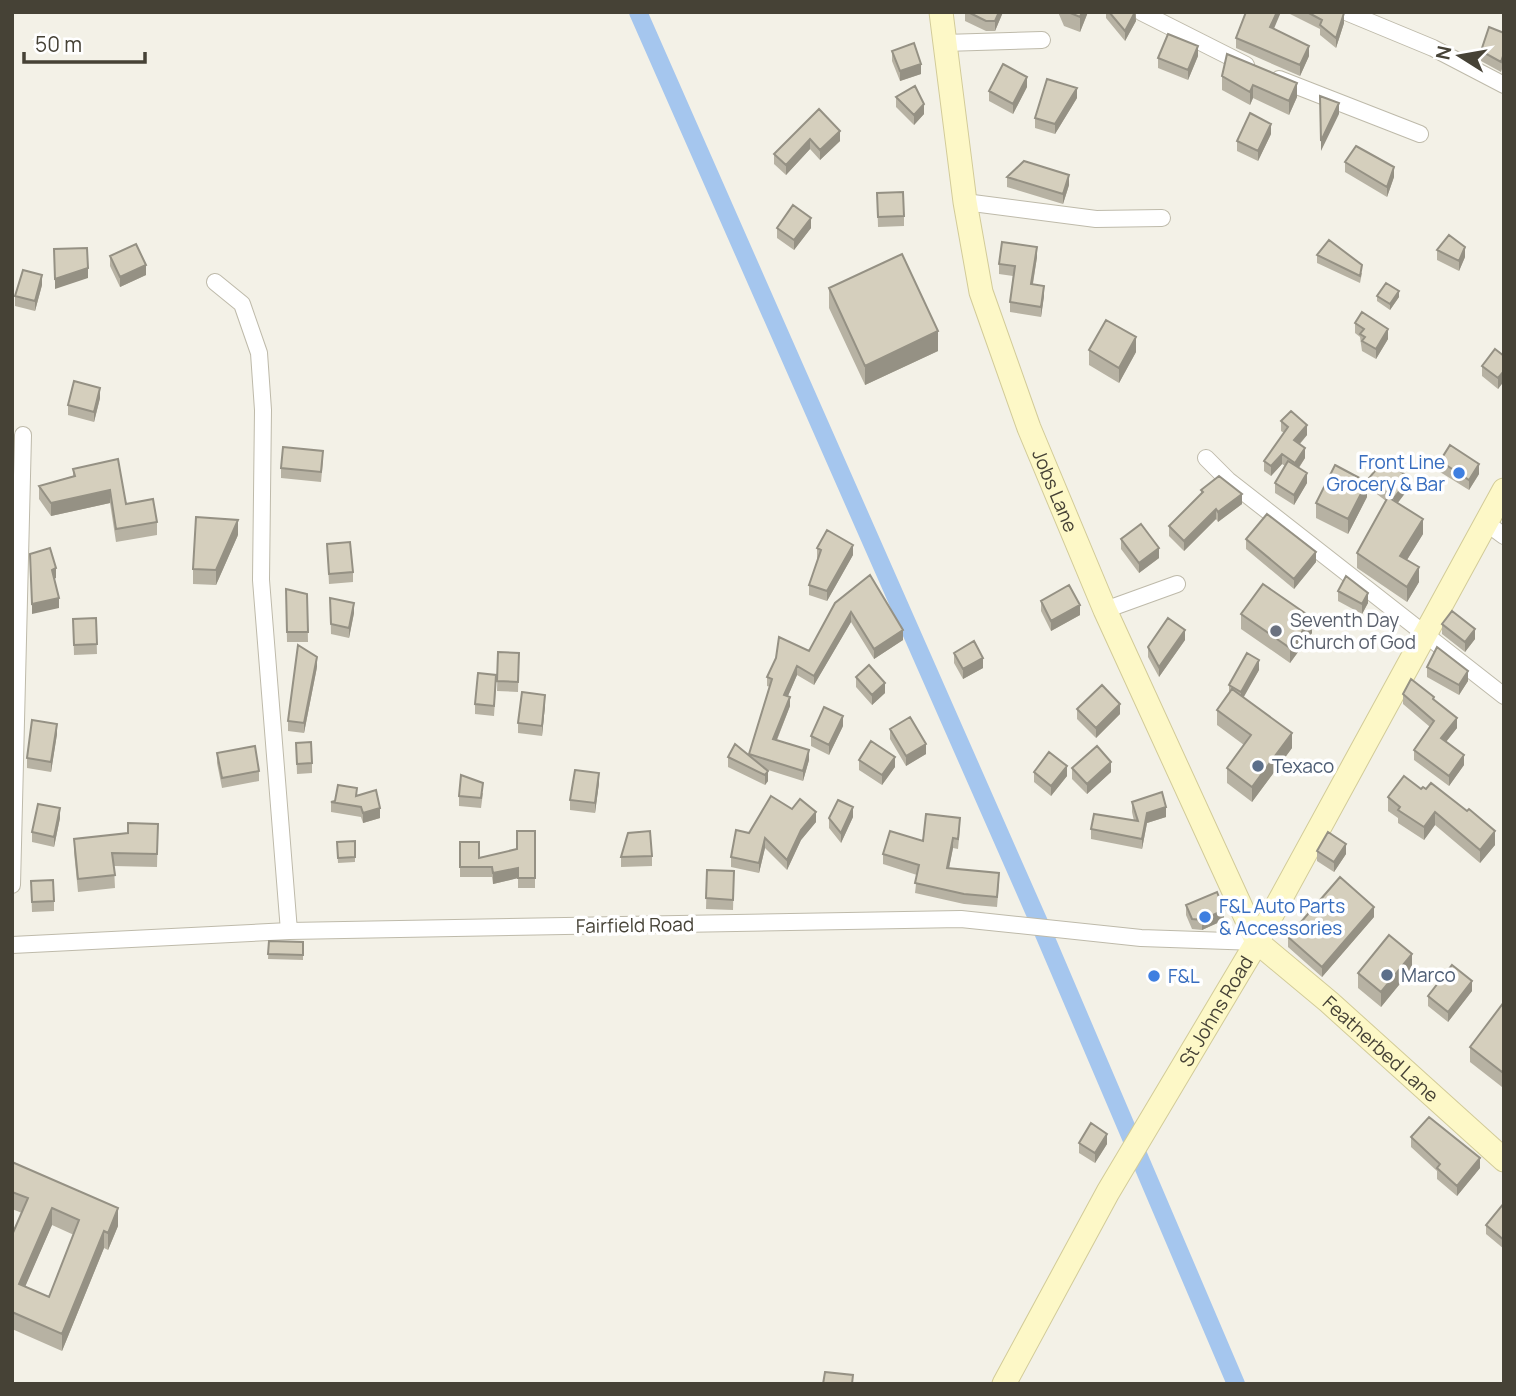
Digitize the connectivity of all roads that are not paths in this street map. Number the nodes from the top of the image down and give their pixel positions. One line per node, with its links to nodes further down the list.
1 (941, 12): 5 (main road, Jobs Lane)
2 (1141, 12): 7 (street)
3 (1346, 12): 6 (street)
4 (1042, 40): 5 (street)
5 (944, 43): 8 (main road, Jobs Lane)
6 (1504, 85)
7 (1420, 134)
8 (965, 202): 9 (street); 17 (main road, Jobs Lane)
9 (1162, 218)
10 (215, 282): 21 (street)
11 (23, 435): 20 (street)
12 (1206, 458): 18 (street)
13 (1504, 490): 14 (main road, St Johns Road)
14 (1485, 522): 15 (street); 18 (main road, St Johns Road)
15 (1504, 536)
16 (1177, 584): 17 (street)
17 (1105, 610): 22 (main road, Jobs Lane)
18 (1424, 634): 19 (street); 22 (main road, St Johns Road)
19 (1504, 696)
20 (12, 885)
21 (289, 931): 22 (street, Fairfield Road); 23 (street, Fairfield Road)
22 (1257, 942): 24 (main road, Featherbed Lane); 25 (main road, St Johns Road)
23 (12, 945)
24 (1504, 1160)
25 (1004, 1384)

